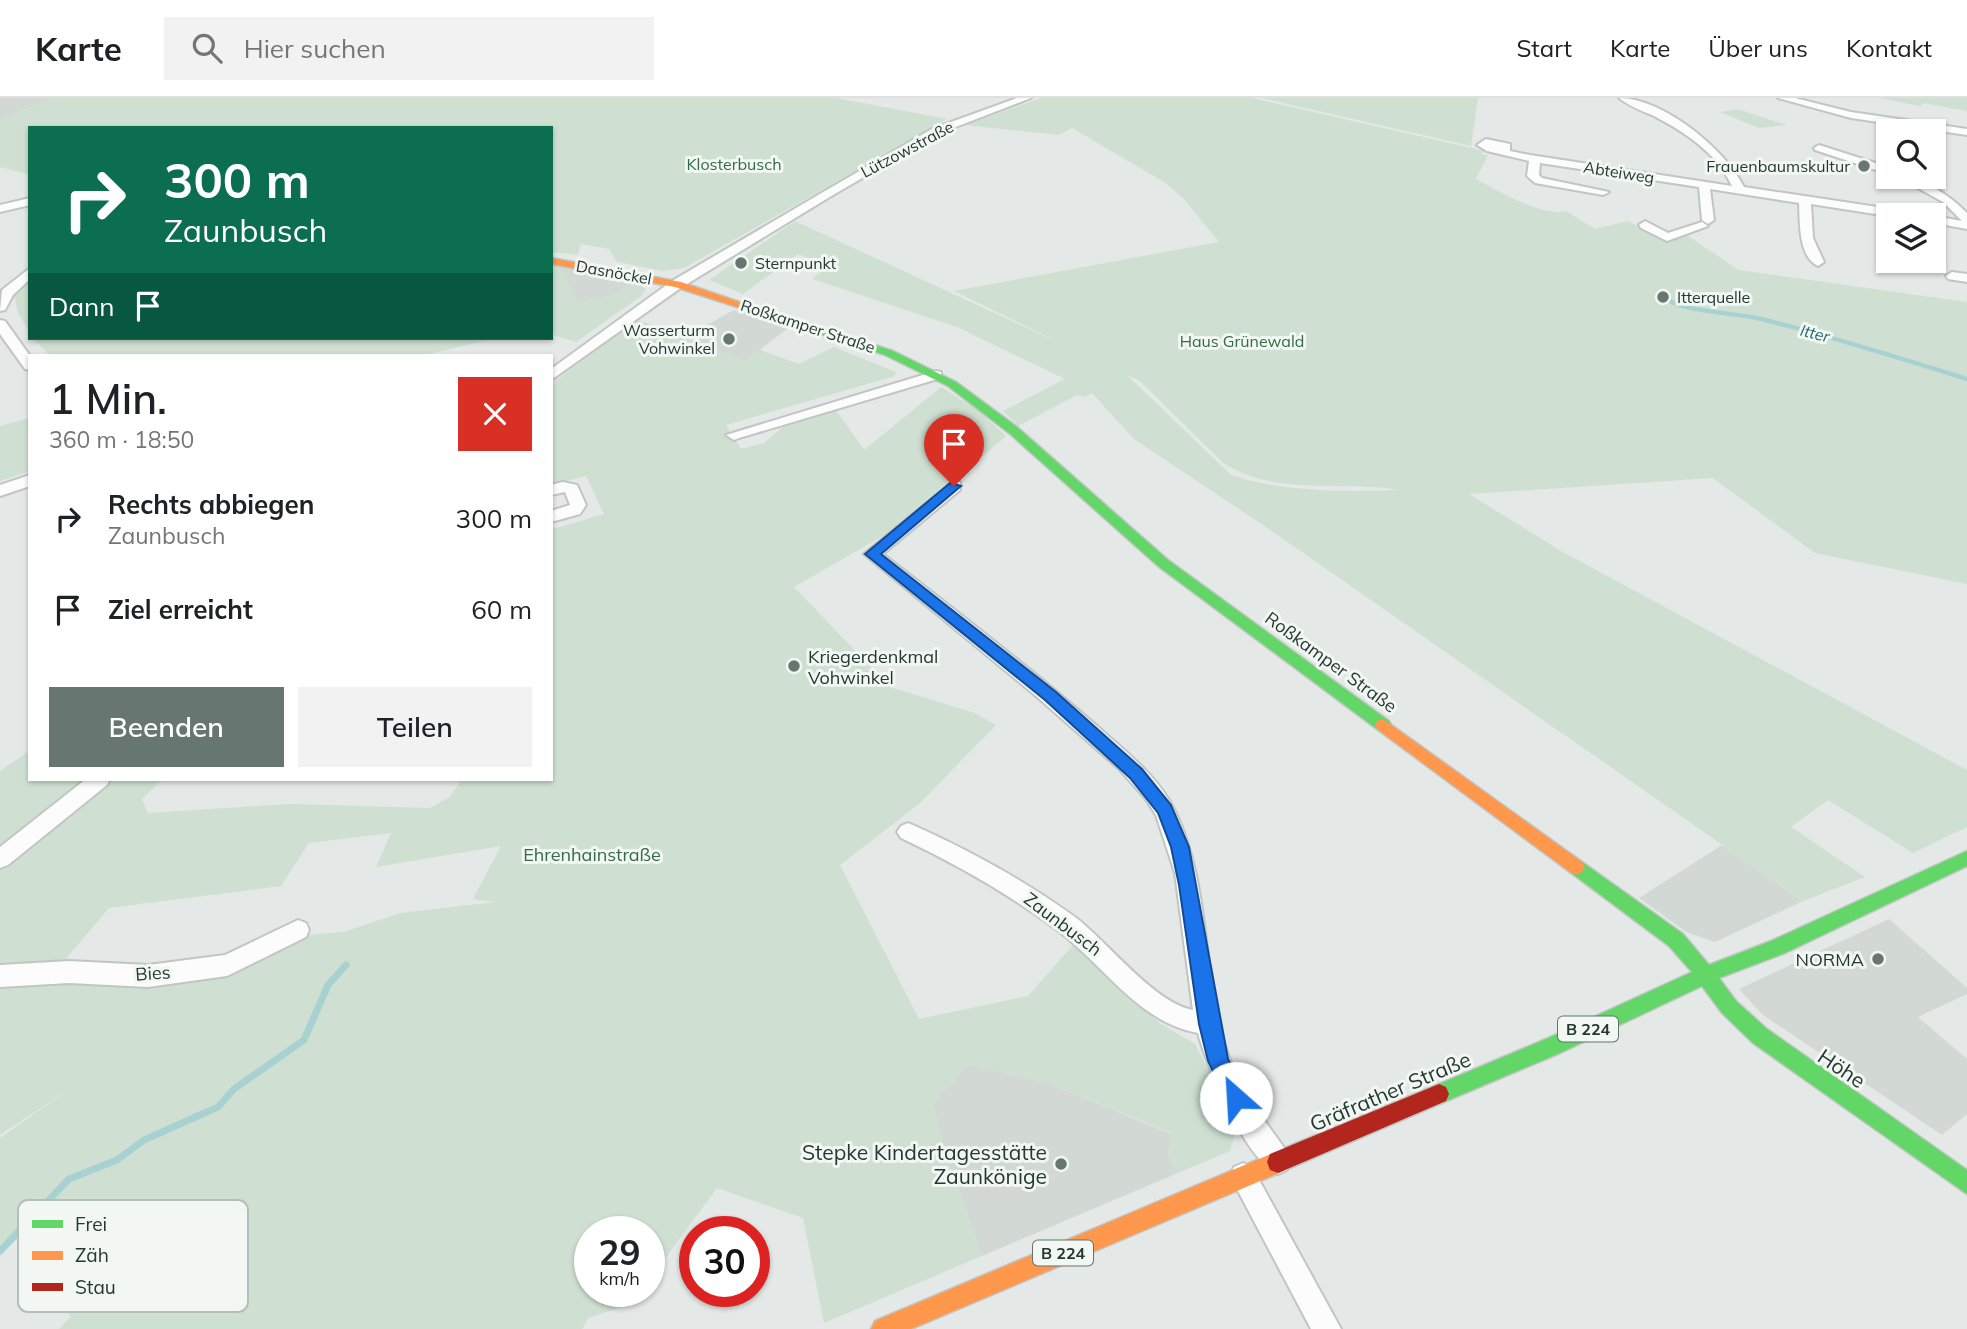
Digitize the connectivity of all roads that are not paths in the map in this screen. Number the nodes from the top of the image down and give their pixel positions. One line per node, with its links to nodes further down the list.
1 (1026, 98): 28 (street, Lützowstraße)
2 (1624, 98): 13 (street)
3 (1783, 98): 5 (street)
4 (1805, 98): 5 (street)
5 (1834, 111): 6 (street)
6 (1967, 132)
7 (1819, 148): 10 (street)
8 (1505, 150): 9 (street, Abteiweg)
9 (1535, 159): 11 (street, Abteiweg); 14 (street, Abteiweg)
10 (1876, 167)
11 (1704, 185): 13 (street, Abteiweg); 21 (street)
12 (1926, 189): 19 (street)
13 (1740, 190): 15 (street, Abteiweg)
14 (1603, 192)
15 (1805, 200): 18 (street, Abteiweg); 24 (street)
16 (28, 202): 17 (street)
17 (0, 209)
18 (1876, 211)
19 (1967, 219)
20 (1946, 222): 22 (street)
21 (1645, 225)
22 (1967, 225)
23 (553, 261): 28 (street, Dasnöckel)
24 (1818, 262)
25 (28, 274): 29 (street)
26 (1952, 276): 27 (street)
27 (1967, 278)
28 (677, 284): 32 (street); 33 (street, Roßkamper Straße)
29 (0, 307)
30 (0, 324): 31 (street)
31 (28, 363)
32 (553, 375)
33 (936, 375): 34 (street); 45 (street, Roßkamper Straße)
34 (734, 435)
35 (28, 481): 38 (street)
36 (954, 486): 47 (street)
37 (553, 490): 39 (street)
38 (0, 491)
39 (553, 516)
40 (98, 781): 43 (street)
41 (908, 832): 47 (street, Zaunbusch)
42 (1967, 858): 45 (street, Gräfrather Straße / B 224)
43 (0, 859)
44 (298, 930): 46 (street, Bies)
45 (1705, 975): 48 (street, Gräfrather Straße / B 224); 50 (street, Höhe)
46 (0, 976)
47 (1209, 1024): 48 (street)
48 (1278, 1161): 49 (street, Gräfrather Straße / B 224)
49 (1243, 1177): 51 (street, Gräfrather Straße / B 224); 52 (street)
50 (1967, 1183)
51 (883, 1329)
52 (1327, 1329)

